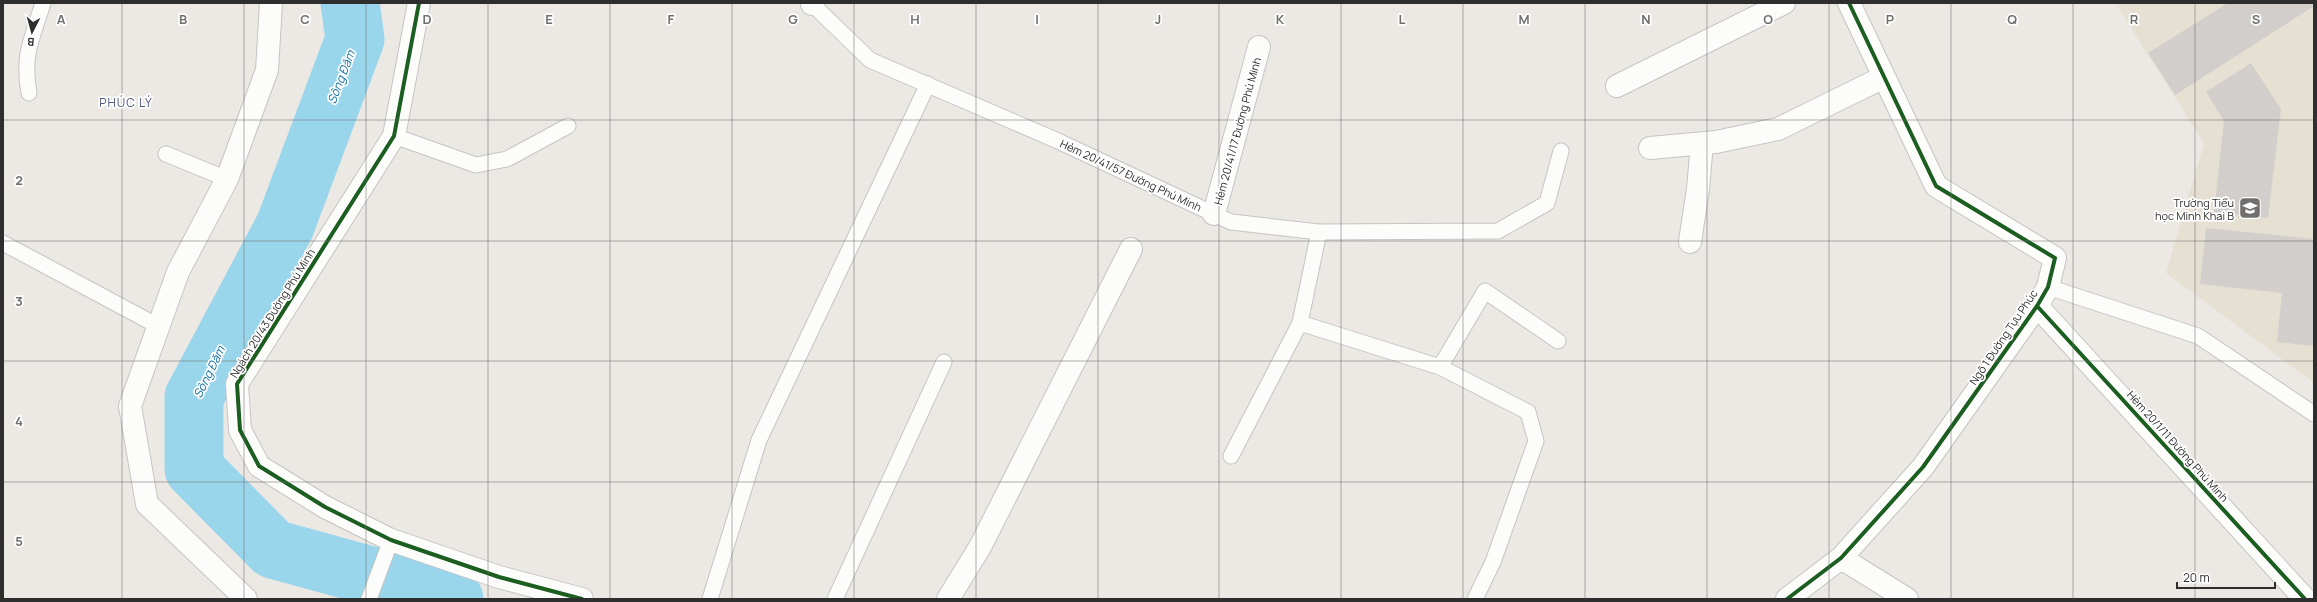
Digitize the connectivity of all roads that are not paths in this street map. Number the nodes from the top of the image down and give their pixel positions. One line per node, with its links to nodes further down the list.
1 (43, 3): 11 (lane)
2 (271, 3): 18 (street)
3 (419, 3): 13 (street, Ngách 20/43 Đường Phú Minh)
4 (812, 3): 9 (lane, Hẻm 20/41/57 Đường Phú Minh)
5 (1784, 3): 10 (street)
6 (1849, 3): 8 (street, Ngõ 1 Đường Tựu Phúc)
7 (1259, 47): 19 (street, Hẻm 20/41/17 Đường Phú Minh)
8 (1884, 77): 14 (street); 24 (street, Ngõ 1 Đường Tựu Phúc)
9 (928, 84): 19 (lane, Hẻm 20/41/57 Đường Phú Minh); 38 (lane)
10 (1617, 86)
11 (29, 94)
12 (568, 126): 13 (lane)
13 (394, 136): 33 (street, Ngách 20/43 Đường Phú Minh)
14 (1702, 143): 15 (street); 21 (street)
15 (1650, 148)
16 (1561, 151): 20 (lane, Hẻm 20/41/57 Đường Phú Minh)
17 (166, 154): 18 (lane)
18 (227, 179): 27 (street)
19 (1214, 214): 20 (lane, Hẻm 20/41/57 Đường Phú Minh)
20 (1319, 232): 26 (lane)
21 (1690, 242)
22 (3, 243): 27 (lane)
23 (1131, 249): 40 (street)
24 (2048, 286): 25 (street, Ngõ 1 Đường Tựu Phúc); 31 (lane)
25 (2038, 306): 34 (street, Ngõ 1 Đường Tựu Phúc); 44 (street, Hẻm 20/1/11 Đường Phú Minh)
26 (1300, 323): 30 (lane); 32 (lane)
27 (158, 326): 35 (street)
28 (1558, 341): 30 (lane)
29 (944, 362): 39 (lane)
30 (1440, 367): 41 (lane)
31 (2314, 414)
32 (1231, 456)
33 (391, 540): 36 (lane); 37 (street, Ngách 20/43 Đường Phú Minh)
34 (1841, 558): 42 (street, Ngõ 1 Đường Tựu Phúc); 43 (street)
35 (246, 599)
36 (369, 599)
37 (582, 599)
38 (710, 599)
39 (835, 599)
40 (948, 599)
41 (1475, 599)
42 (1788, 599)
43 (1907, 599)
44 (2305, 599)

